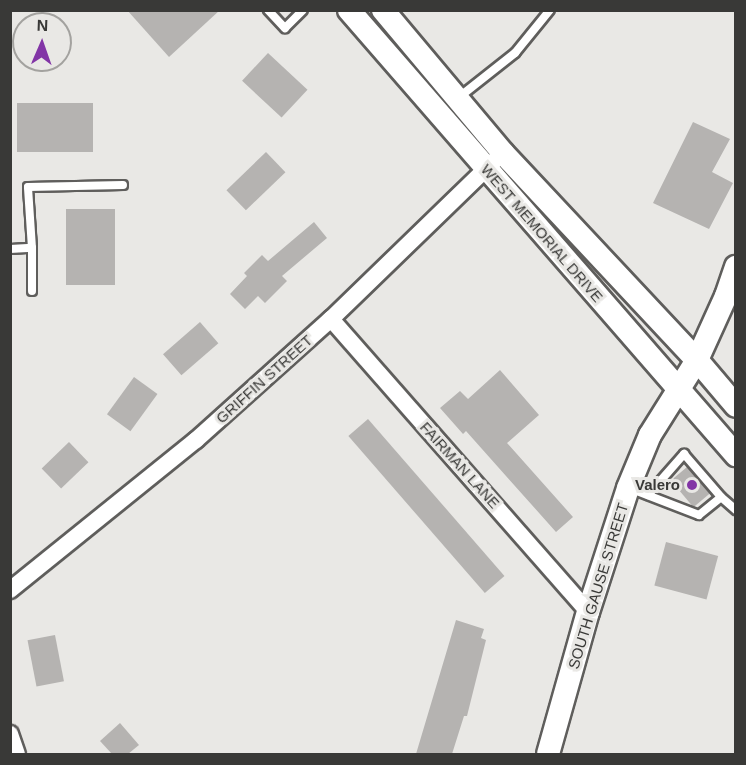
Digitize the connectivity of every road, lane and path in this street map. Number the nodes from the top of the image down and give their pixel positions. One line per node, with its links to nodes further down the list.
1 (268, 10): 2 (lane)
2 (303, 10)
3 (349, 10): 8 (main road, WEST MEMORIAL DRIVE)
4 (383, 10): 6 (main road, WEST MEMORIAL DRIVE)
5 (550, 10): 6 (lane)
6 (458, 99): 7 (main road, WEST MEMORIAL DRIVE)
7 (503, 153): 8 (street, GRIFFIN STREET); 15 (main road, WEST MEMORIAL DRIVE)
8 (486, 169): 14 (street, GRIFFIN STREET); 16 (main road, WEST MEMORIAL DRIVE)
9 (123, 185): 10 (lane)
10 (32, 248): 11 (lane); 13 (lane)
11 (10, 249)
12 (735, 267): 15 (main road, SOUTH GAUSE STREET)
13 (32, 291)
14 (331, 319): 22 (street, GRIFFIN STREET); 23 (street, FAIRMAN LANE)
15 (697, 360): 16 (main road, SOUTH GAUSE STREET); 17 (main road, WEST MEMORIAL DRIVE)
16 (677, 391): 18 (main road, WEST MEMORIAL DRIVE); 19 (main road, SOUTH GAUSE STREET)
17 (735, 406)
18 (735, 455)
19 (638, 491): 20 (lane); 20 (lane); 23 (main road, SOUTH GAUSE STREET)
20 (721, 497): 21 (lane)
21 (735, 510)
22 (10, 590)
23 (588, 612): 26 (main road, SOUTH GAUSE STREET)
24 (10, 734): 25 (street)
25 (17, 754)
26 (548, 754)

